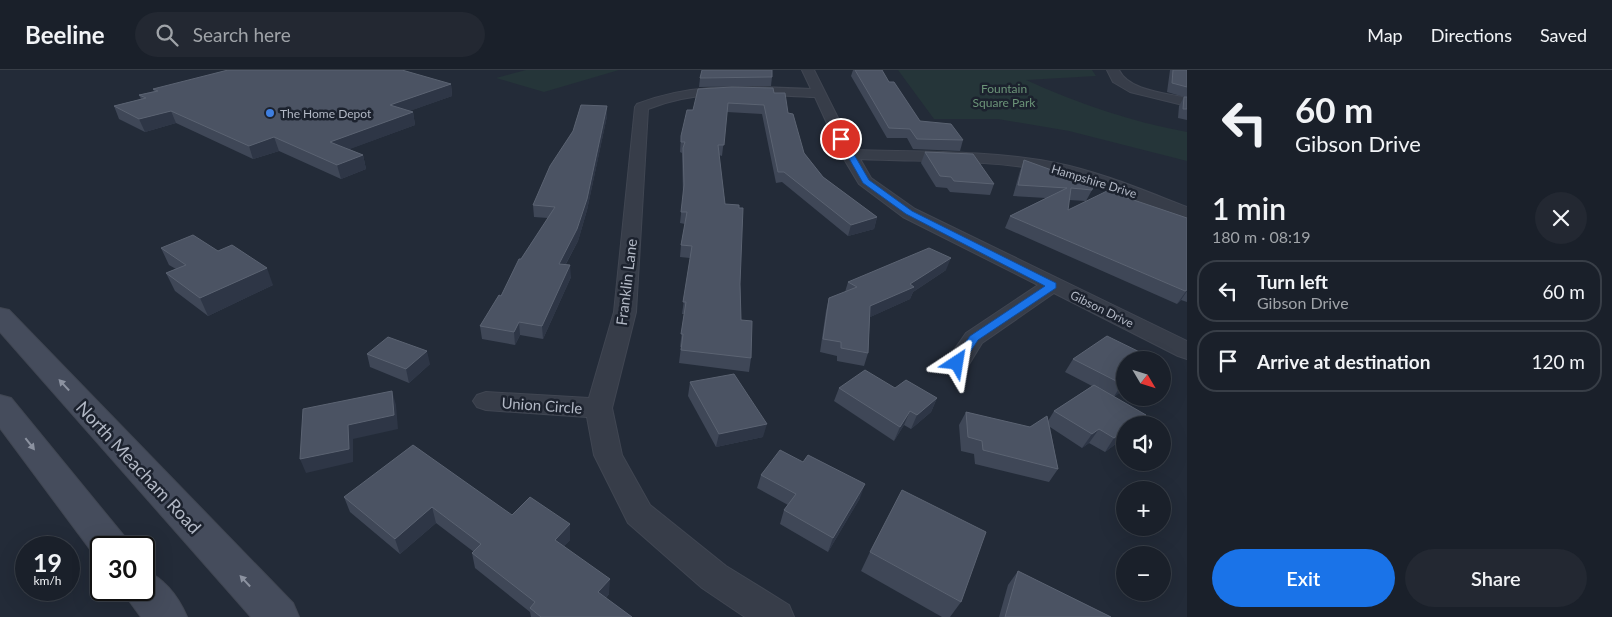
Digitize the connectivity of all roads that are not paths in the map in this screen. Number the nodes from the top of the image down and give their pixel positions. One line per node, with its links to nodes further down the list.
1 (808, 70): 3 (street, Gibson Drive)
2 (1113, 70): 4 (street)
3 (819, 92): 5 (street, Gibson Drive); 13 (street, Franklin Lane)
4 (1187, 102)
5 (849, 154): 6 (street, Hampshire Drive); 7 (street, Gibson Drive)
6 (1187, 213)
7 (1052, 286): 9 (street, Gibson Drive); 10 (street)
8 (0, 316): 17 (main road, North Meacham Road, one-way to 8)
9 (1187, 350)
10 (957, 363)
11 (486, 401): 13 (street, Union Circle)
12 (0, 406): 14 (main road, one-way to 14)
13 (599, 408): 18 (street, Franklin Lane)
14 (102, 536)
15 (153, 601): 16 (main road)
16 (166, 617)
17 (278, 617)
18 (776, 617)

